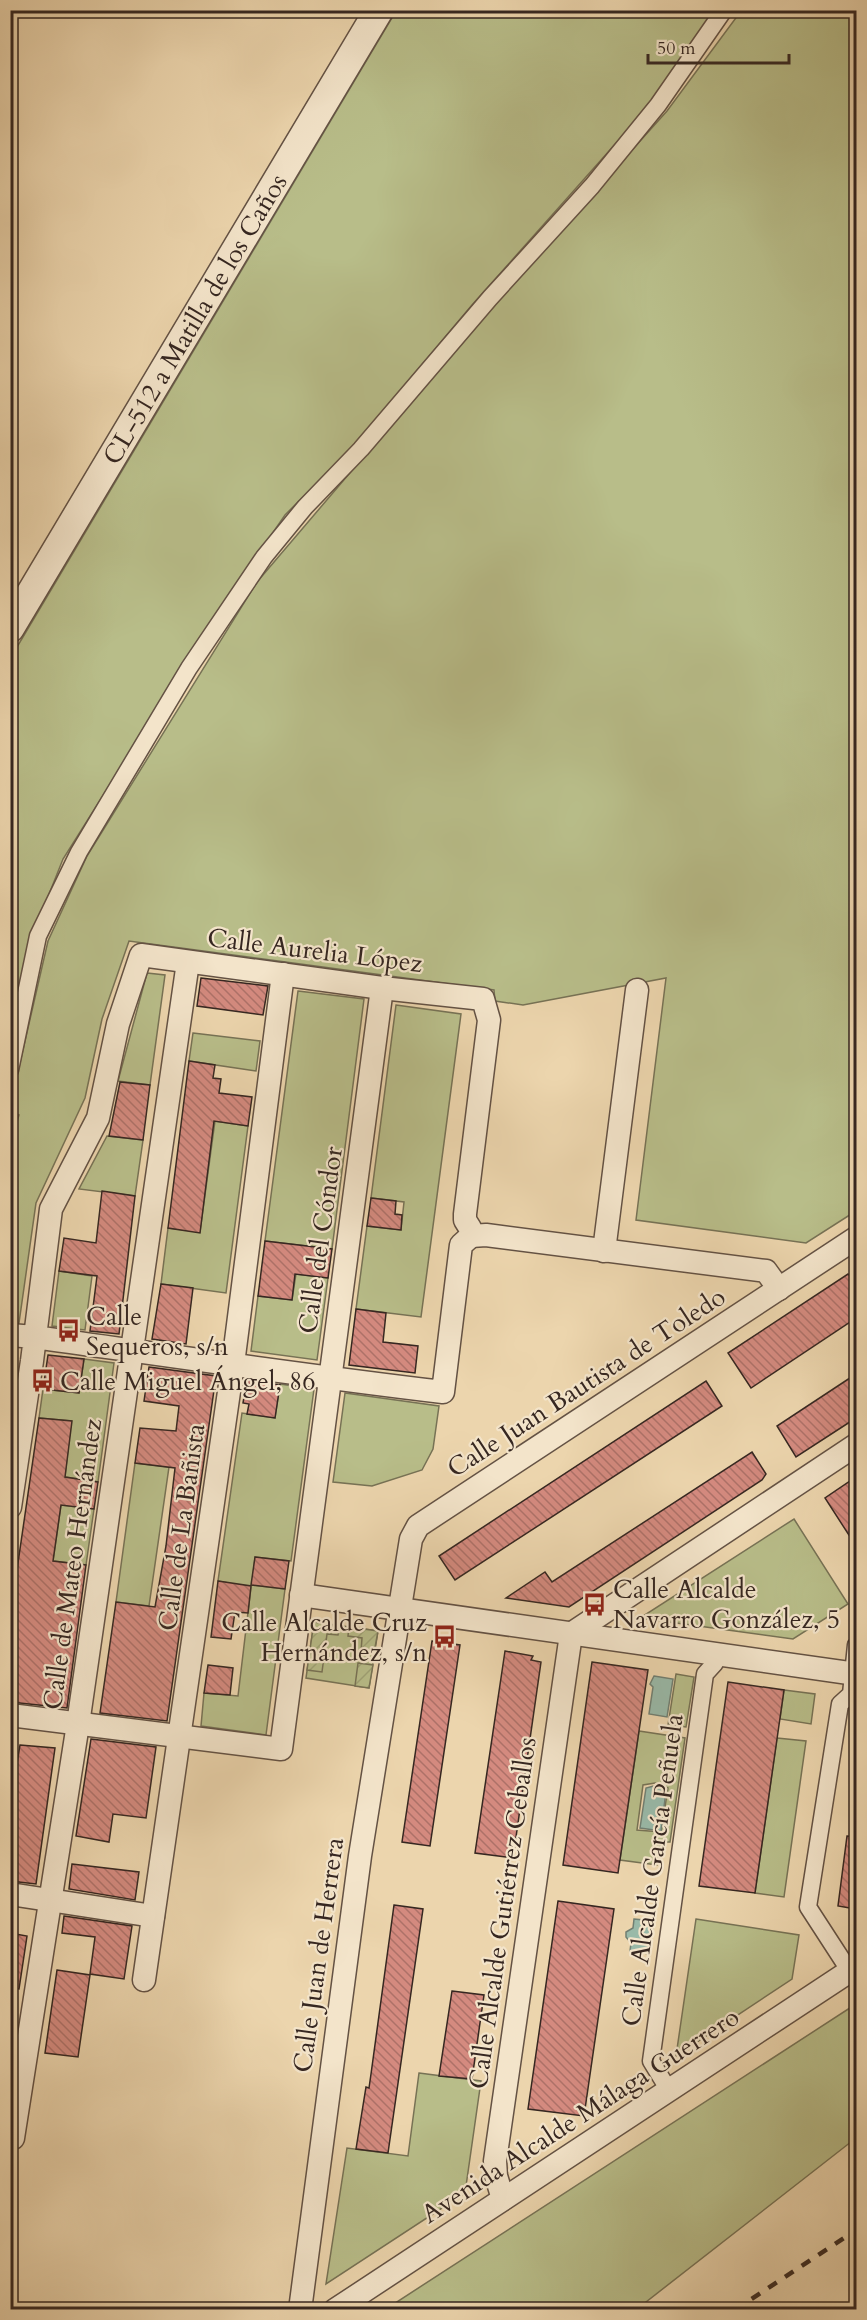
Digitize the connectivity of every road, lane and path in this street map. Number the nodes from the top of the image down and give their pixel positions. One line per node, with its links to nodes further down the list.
1 (379, 10): 3 (street, CL-512 a Matilla de los Caños)
2 (724, 10): 8 (street)
3 (10, 628)
4 (188, 962): 5 (street, Calle Aurelia López); 14 (street, Calle Aurelia López); 15 (street, Calle de Mateo Hernández)
5 (283, 974): 6 (street, Calle Aurelia López); 16 (street, Calle de La Bañista)
6 (382, 988): 9 (street, Calle Aurelia López); 17 (street, Calle del Cóndor)
7 (637, 990): 11 (street)
8 (10, 1070)
9 (471, 1236): 11 (street); 17 (street)
10 (856, 1238): 12 (street, Calle Juan Bautista de Toledo)
11 (604, 1251): 12 (street)
12 (779, 1289): 21 (street, Calle Juan Bautista de Toledo)
13 (10, 1335): 14 (street)
14 (35, 1337): 15 (street); 19 (street)
15 (130, 1350): 16 (street); 27 (street, Calle de Mateo Hernández)
16 (232, 1364): 17 (street); 28 (street, Calle de La Bañista)
17 (330, 1379): 20 (street, Calle del Cóndor)
18 (856, 1445): 22 (street)
19 (10, 1507)
20 (301, 1595): 21 (street); 28 (street, Calle del Cóndor)
21 (399, 1610): 22 (street); 37 (street, Calle Juan de Herrera)
22 (571, 1634): 24 (street); 36 (street, Calle Alcalde Gutiérrez Ceballos)
23 (856, 1645): 25 (street)
24 (716, 1654): 25 (street); 34 (street, Calle Alcalde García Peñuela)
25 (855, 1674): 32 (street)
26 (10, 1715): 27 (street)
27 (78, 1724): 28 (street); 30 (street, Calle de Mateo Hernández)
28 (181, 1735): 31 (street, Calle de La Bañista)
29 (10, 1894): 30 (street)
30 (50, 1900): 31 (street); 35 (street, Calle de Mateo Hernández)
31 (153, 1916): 33 (street, Calle de La Bañista)
32 (851, 1966): 34 (street, Avenida Alcalde Málaga Guerrero)
33 (144, 1980)
34 (669, 2092): 36 (street, Avenida Alcalde Málaga Guerrero)
35 (12, 2137)
36 (503, 2199): 38 (street, Avenida Alcalde Málaga Guerrero)
37 (300, 2310)
38 (335, 2310)

